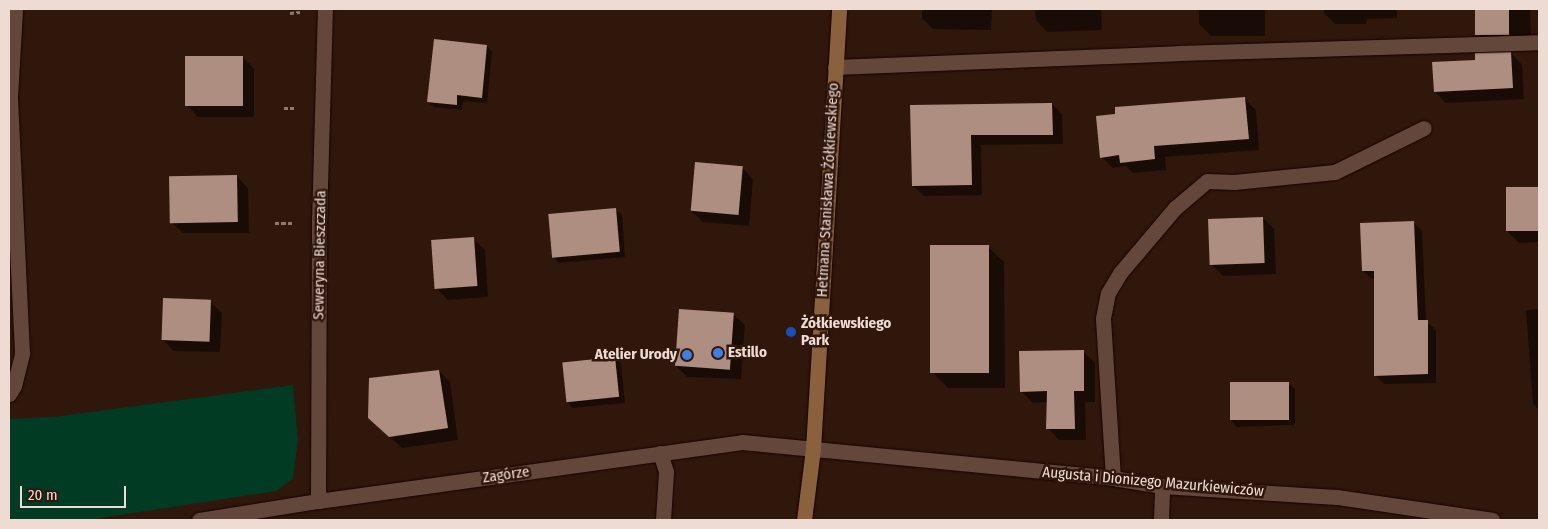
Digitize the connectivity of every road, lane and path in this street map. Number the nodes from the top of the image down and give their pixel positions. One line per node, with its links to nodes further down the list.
1 (15, 9): 7 (street)
2 (325, 9): 12 (street, Seweryna Bieszczada)
3 (839, 9): 5 (street, Hetmana Stanisława Żółkiewskiego)
4 (1539, 42): 5 (street)
5 (835, 67): 8 (street, Hetmana Stanisława Żółkiewskiego)
6 (1424, 128): 10 (street)
7 (9, 394)
8 (813, 449): 9 (street, Zagórze); 10 (street, Augusta i Dionizego Mazurkiewiczów); 15 (street, Hetmana Stanisława Żółkiewskiego)
9 (660, 453): 12 (street, Zagórze); 14 (street)
10 (1112, 478): 11 (street, Augusta i Dionizego Mazurkiewiczów)
11 (1162, 486): 16 (street); 17 (street, Augusta i Dionizego Mazurkiewiczów)
12 (318, 501): 13 (street, Zagórze)
13 (199, 520)
14 (663, 520)
15 (804, 520)
16 (1161, 520)
17 (1492, 520)

